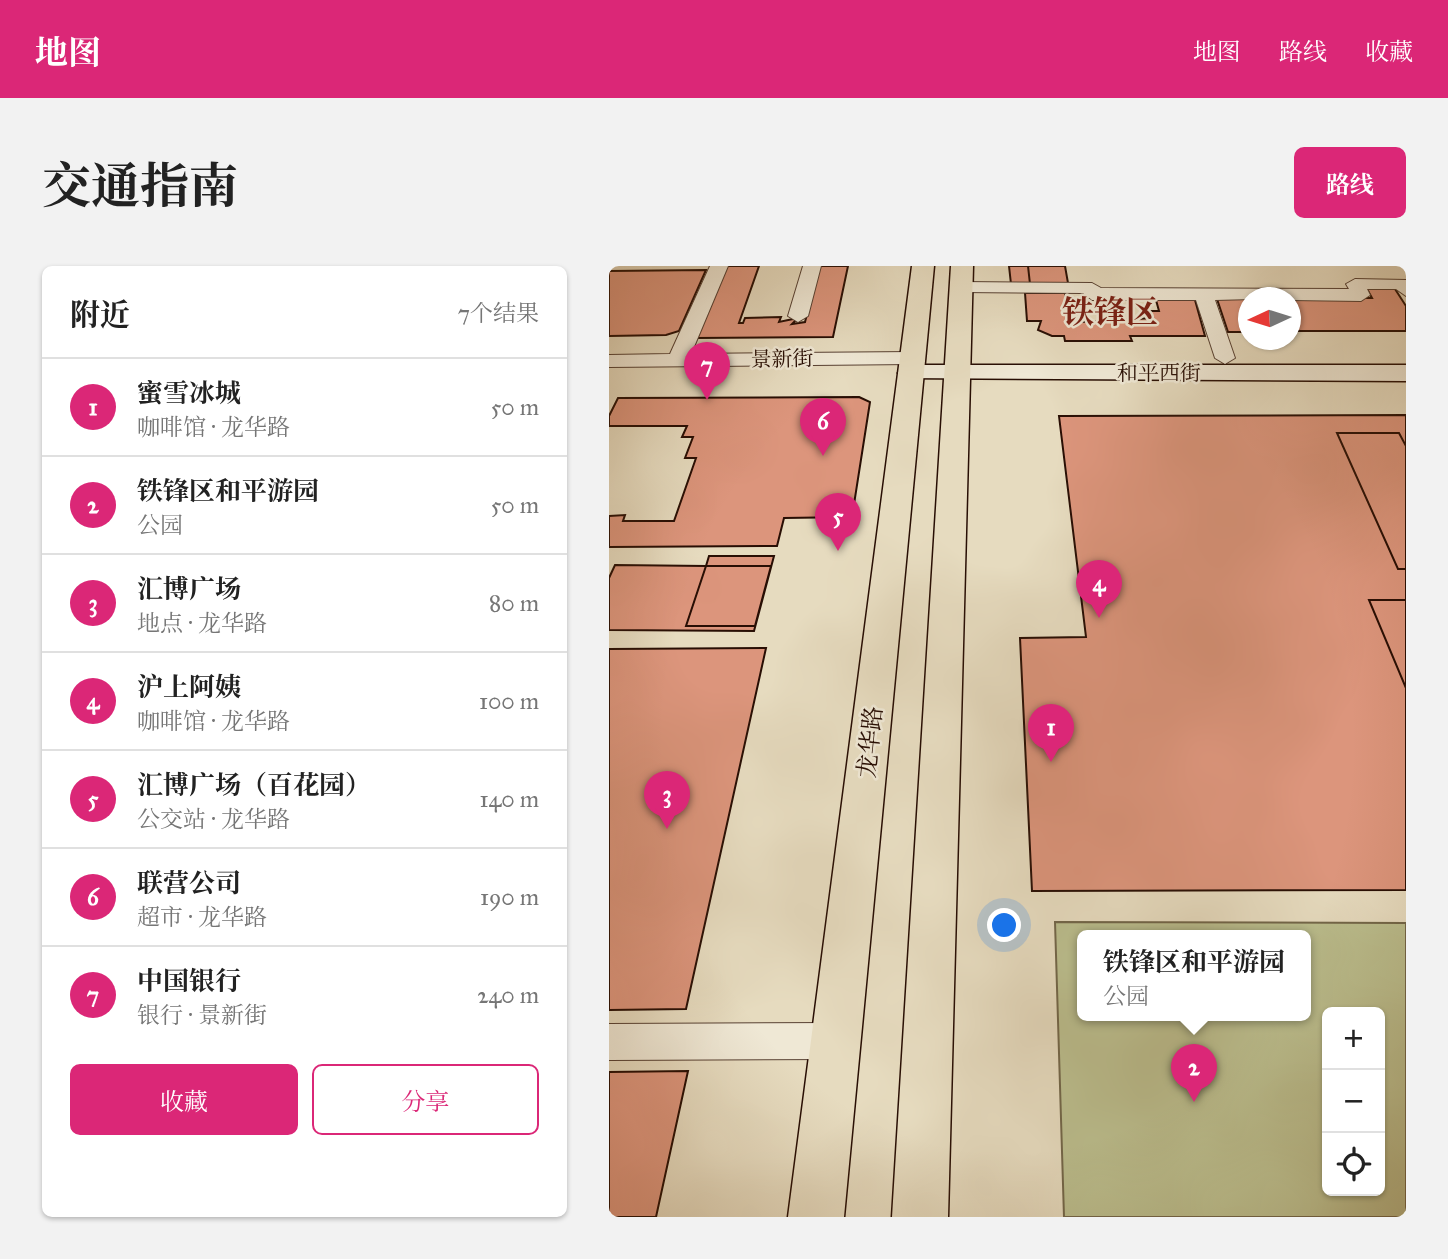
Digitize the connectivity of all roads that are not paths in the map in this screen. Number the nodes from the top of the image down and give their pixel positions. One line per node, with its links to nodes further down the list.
1 (719, 266): 10 (street)
2 (812, 266): 7 (street)
3 (923, 266): 11 (main road, 龙华路)
4 (961, 277): 6 (street); 12 (main road)
5 (1406, 290): 6 (street)
6 (1204, 295): 8 (street)
7 (798, 316)
8 (1225, 358): 9 (main road, 和平西街); 12 (main road, 和平西街)
9 (1406, 358)
10 (678, 360): 11 (street, 景新街); 13 (street, 景新街)
11 (912, 365): 12 (main road, 和平西街); 13 (street, 景新街); 15 (main road, 龙华路)
12 (957, 365): 14 (main road, 和平西街); 18 (main road)
13 (610, 373)
14 (1406, 373)
15 (836, 1041): 16 (street); 17 (main road, 龙华路)
16 (609, 1042)
17 (816, 1217)
18 (920, 1217)

